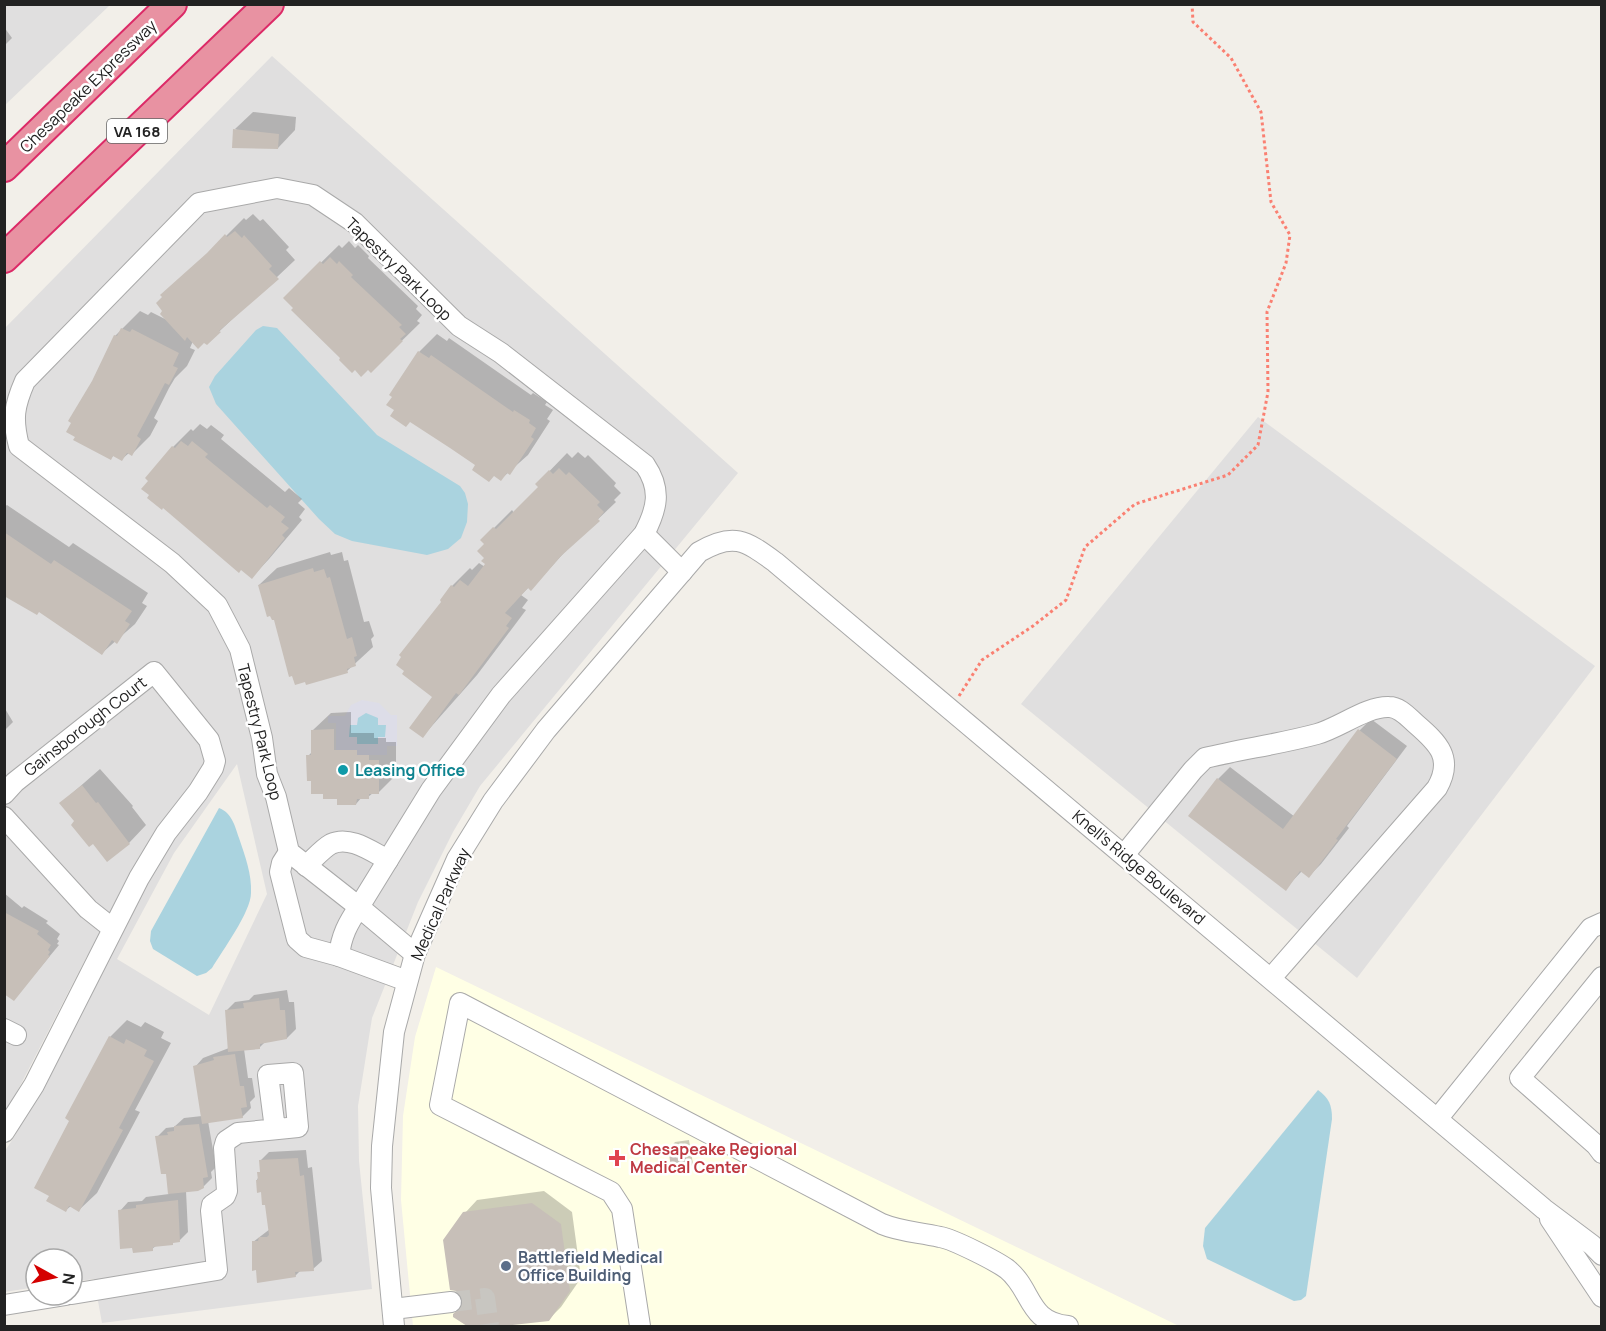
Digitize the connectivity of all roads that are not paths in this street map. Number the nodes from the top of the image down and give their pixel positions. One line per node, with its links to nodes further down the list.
1 (172, 4): 3 (highway, Chesapeake Expressway)
2 (269, 4): 4 (highway, VA 168)
3 (4, 167)
4 (4, 258)
5 (644, 534): 7 (street); 10 (street, Tapestry Park Loop); 12 (street, Tapestry Park Loop)
6 (725, 540): 7 (street, Medical Parkway); 11 (street, Knell's Ridge Boulevard)
7 (682, 572): 17 (street, Medical Parkway)
8 (4, 794): 16 (street, Gainsborough Court)
9 (4, 817): 16 (street)
10 (289, 852): 13 (street); 18 (street)
11 (1124, 855): 20 (street, Knell's Ridge Boulevard); 20 (street)
12 (388, 860): 13 (street); 14 (street, Tapestry Park Loop)
13 (306, 866): 14 (street)
14 (359, 907): 17 (street); 18 (street, Tapestry Park Loop)
15 (1602, 923): 22 (street)
16 (112, 928): 24 (street, Gainsborough Court)
17 (415, 954): 21 (street, Medical Parkway)
18 (339, 956): 21 (street)
19 (1602, 977): 25 (street)
20 (1270, 978): 22 (street, Knell's Ridge Boulevard)
21 (407, 981): 33 (street, Medical Parkway)
22 (1438, 1118): 26 (street, Knell's Ridge Boulevard)
23 (275, 1129): 28 (street)
24 (4, 1132)
25 (1602, 1153)
26 (1544, 1209): 27 (street, Knell's Ridge Boulevard); 29 (street, Knell's Ridge Boulevard)
27 (1602, 1255)
28 (84, 1292)
29 (1602, 1297)
30 (24, 1302): 32 (street)
31 (451, 1302): 33 (street)
32 (4, 1305)
33 (394, 1318)
34 (640, 1326): 35 (street)
35 (1068, 1326)

